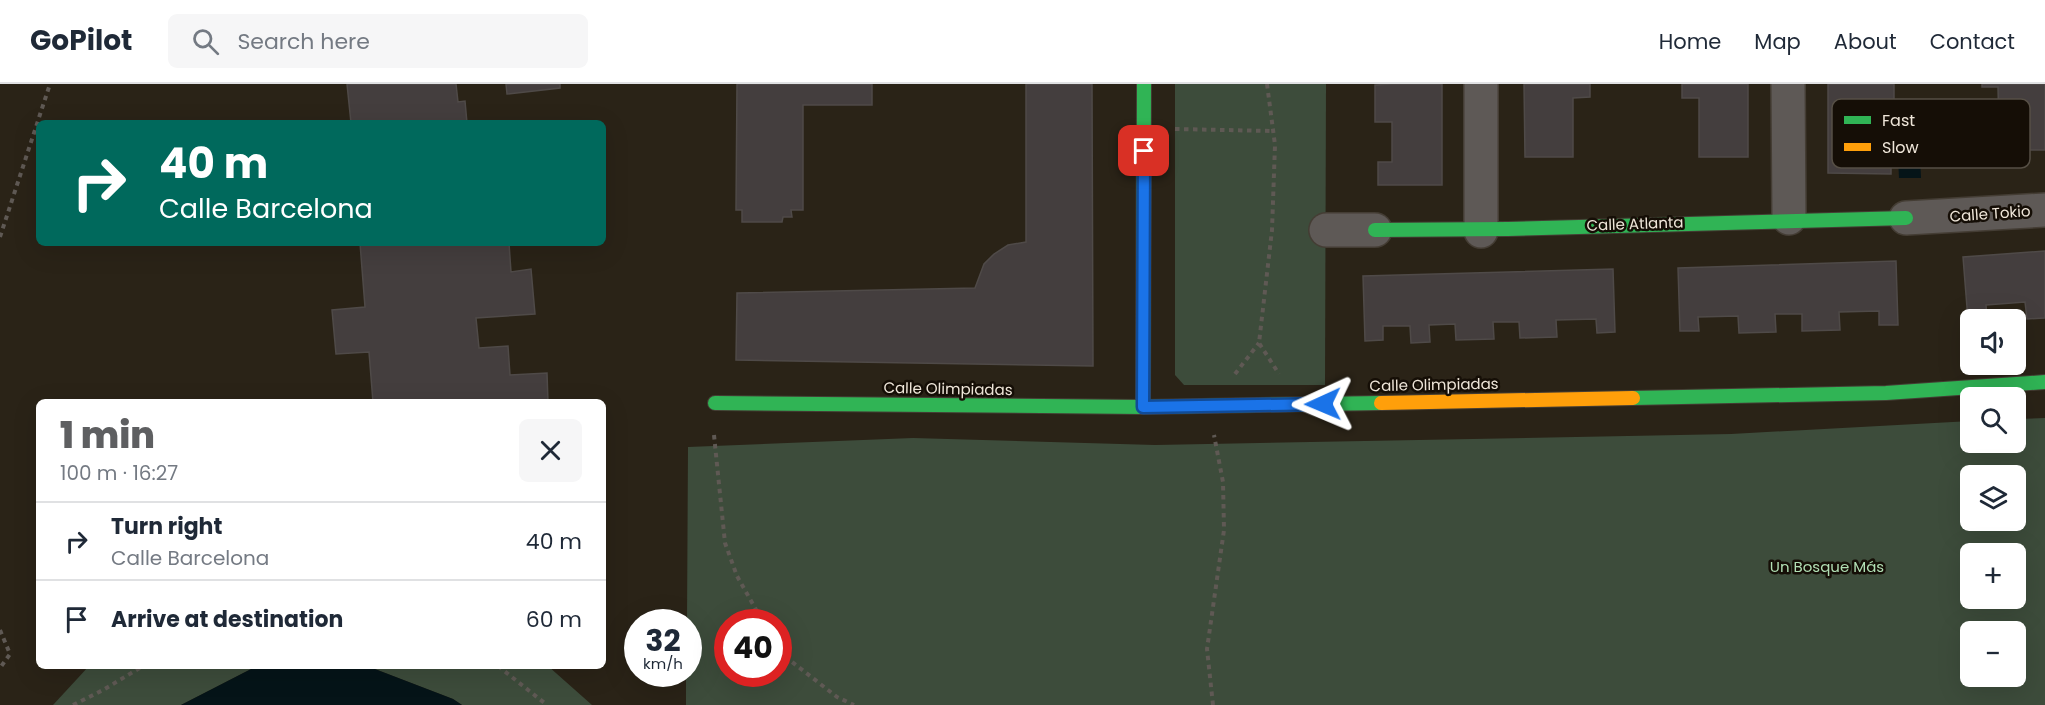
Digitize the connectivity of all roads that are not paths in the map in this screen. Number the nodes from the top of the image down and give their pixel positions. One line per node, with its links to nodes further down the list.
1 (1144, 84): 12 (street)
2 (1481, 84): 9 (street)
3 (1788, 84): 6 (street)
4 (2045, 210): 5 (street, Calle Tokio)
5 (1935, 217): 6 (street, Calle Atlanta)
6 (1789, 218): 9 (street, Calle Atlanta)
7 (1326, 230): 8 (street, Calle Atlanta)
8 (1376, 230): 9 (street, Calle Atlanta)
9 (1481, 231)
10 (2045, 382): 12 (street, Calle Olimpiadas)
11 (715, 403): 12 (street, Calle Olimpiadas)
12 (1143, 407)

